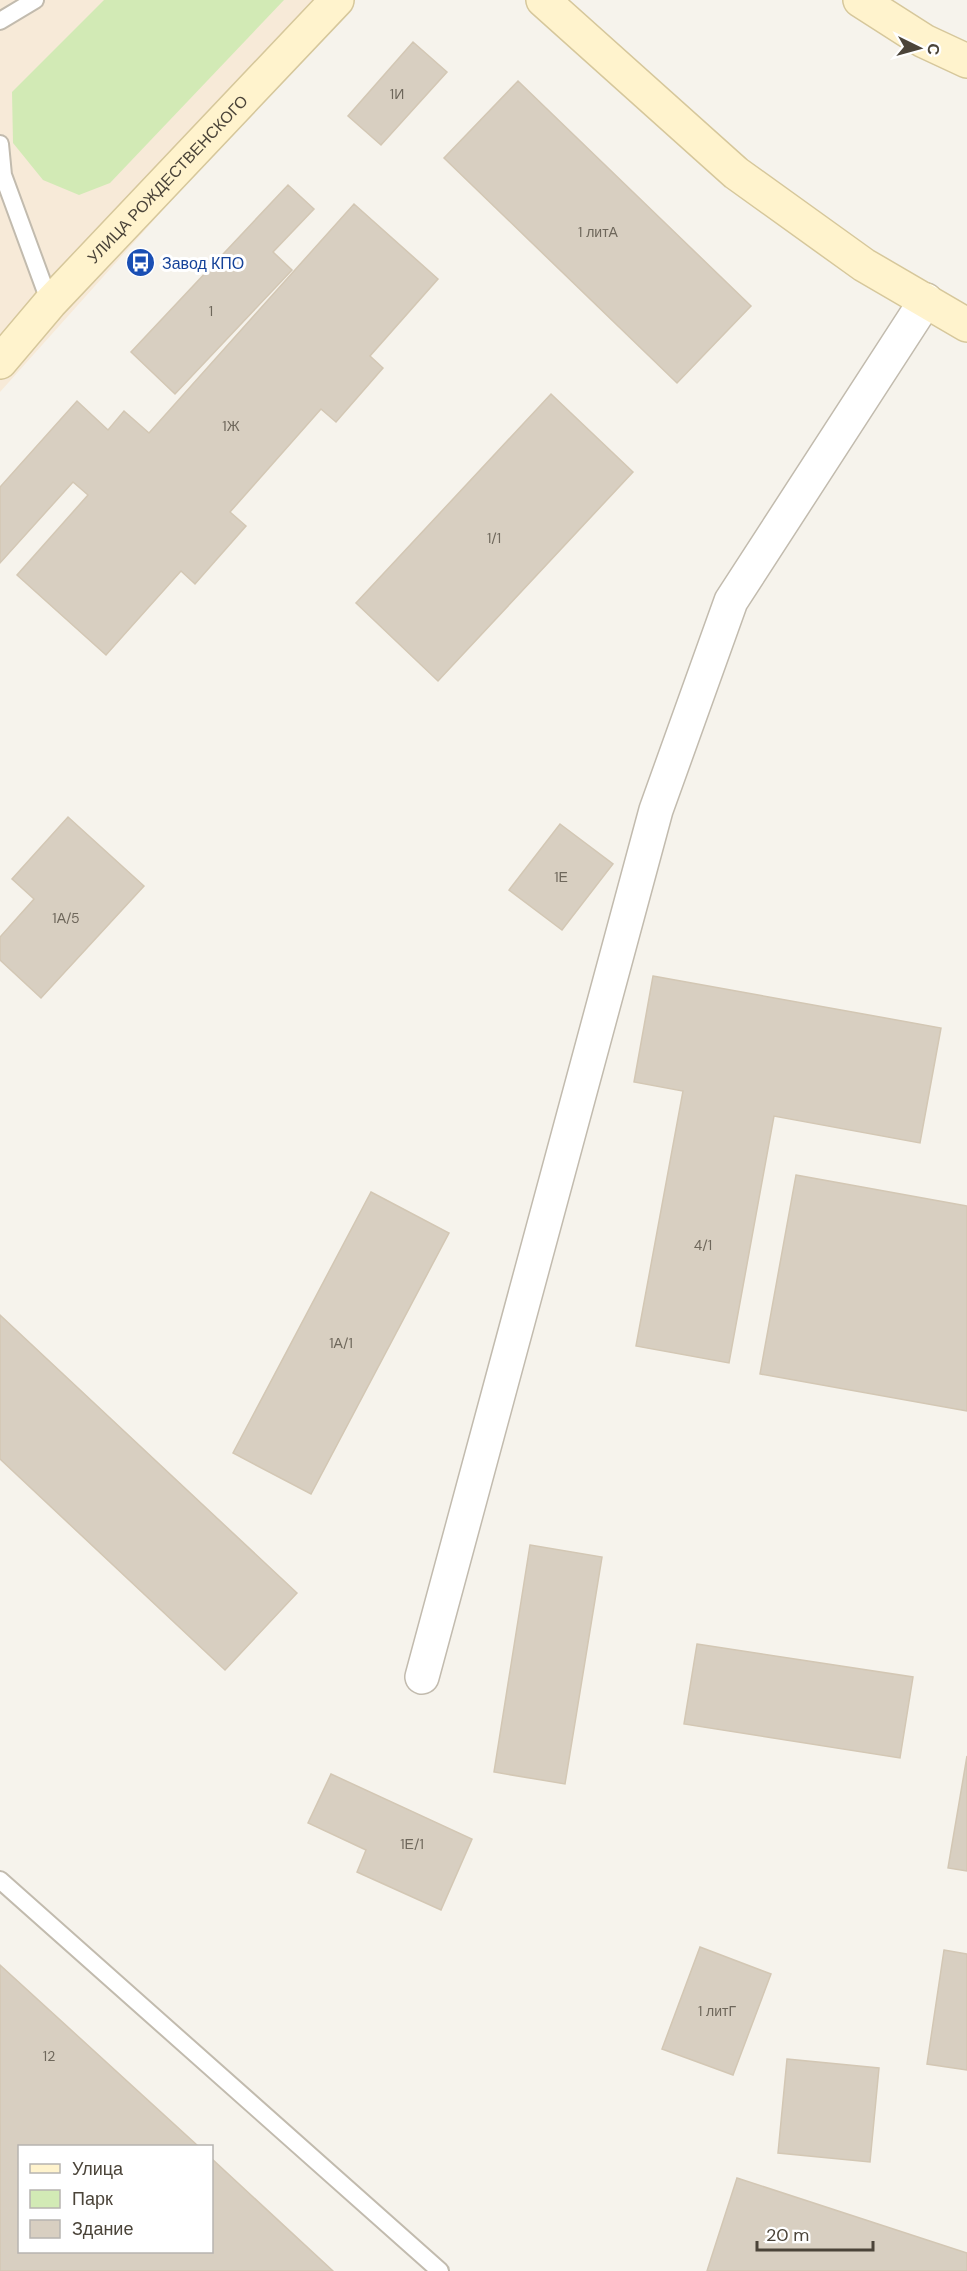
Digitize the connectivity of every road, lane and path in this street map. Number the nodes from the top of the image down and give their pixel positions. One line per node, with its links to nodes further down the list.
1 (35, 0): 5 (lane)
2 (337, 0): 9 (main road, УЛИЦА РОЖДЕСТВЕНСКОГО)
3 (543, 0): 8 (main road)
4 (860, 0): 6 (main road)
5 (0, 21)
6 (967, 61)
7 (0, 144): 9 (lane)
8 (926, 300): 10 (main road); 13 (street)
9 (50, 303): 11 (main road); 12 (main road, УЛИЦА РОЖДЕСТВЕНСКОГО)
10 (967, 325)
11 (0, 332)
12 (0, 362)
13 (422, 1677)
14 (0, 1880): 15 (lane)
15 (440, 2271)

